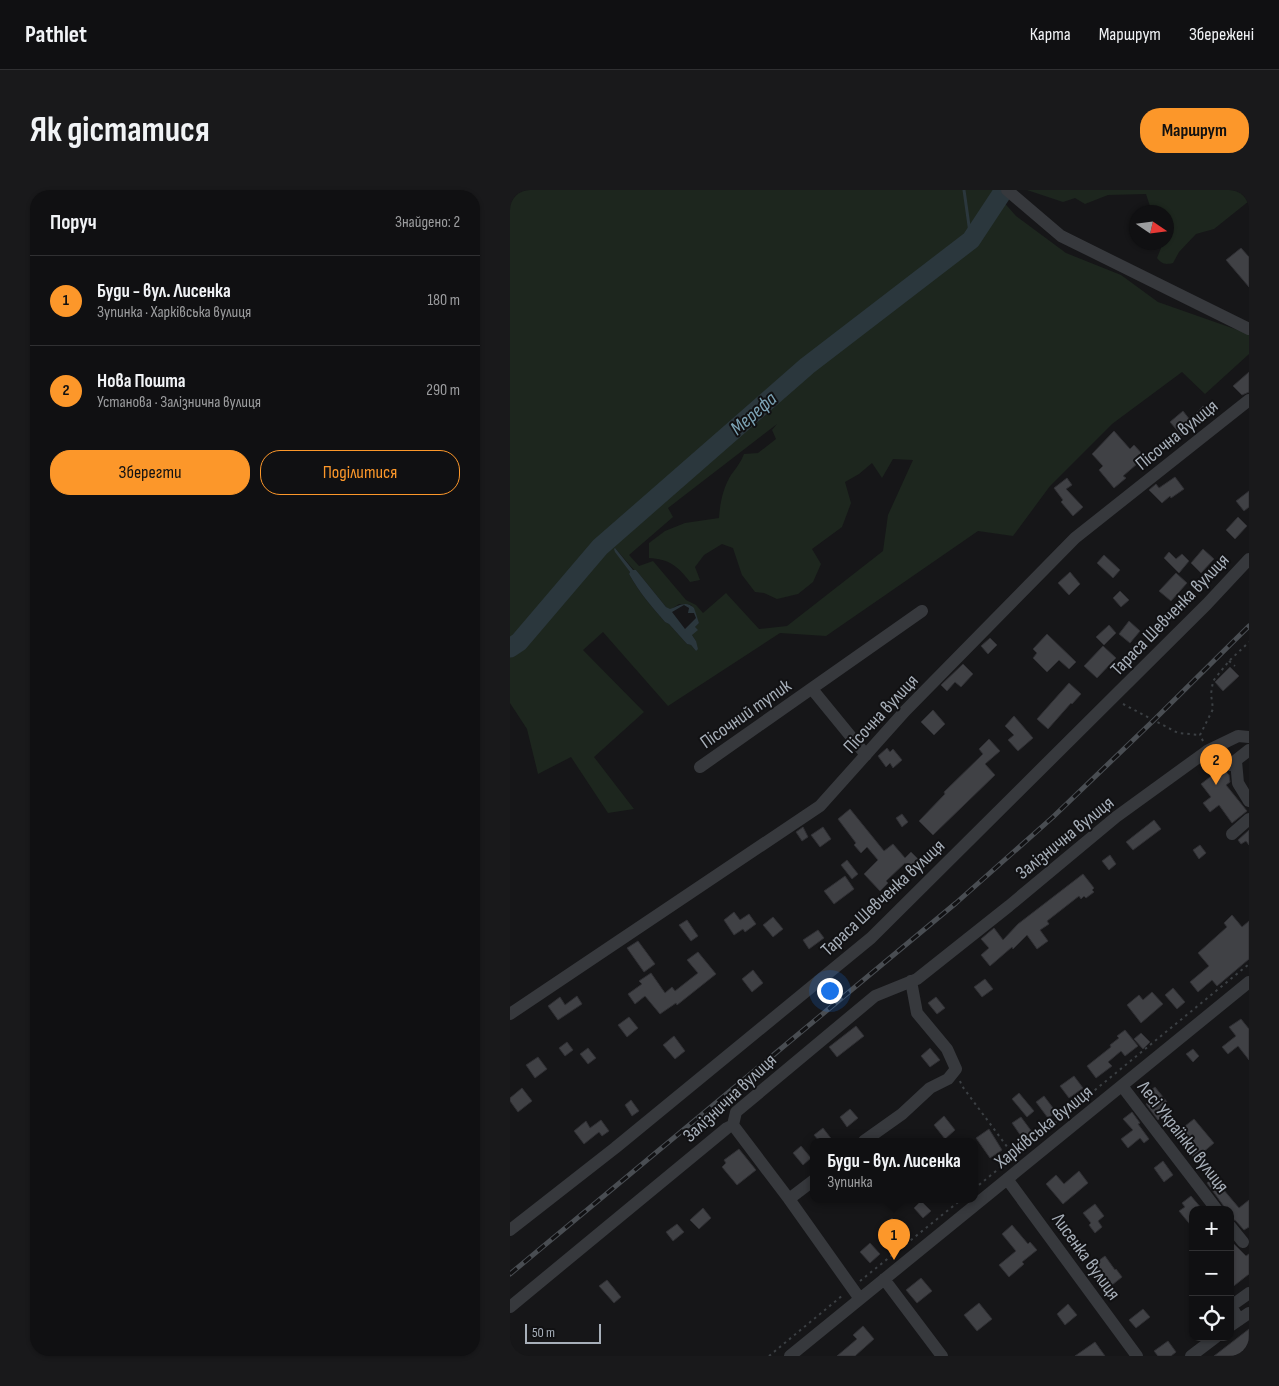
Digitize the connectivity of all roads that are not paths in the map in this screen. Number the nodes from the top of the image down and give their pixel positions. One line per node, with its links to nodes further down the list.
1 (1011, 194): 2 (street)
2 (1249, 329)
3 (1249, 400): 9 (street, Пісочна вулиця)
4 (1249, 559): 26 (street, Тараса Шевченка вулиця)
5 (922, 611): 6 (street, Пісочний тупик)
6 (812, 688): 9 (street, Пісочний тупик); 10 (street, Пісочний тупик)
7 (1249, 737): 14 (street, Залізнична вулиця)
8 (1249, 750): 11 (street)
9 (866, 755): 16 (street, Пісочна вулиця)
10 (700, 767)
11 (1249, 801)
12 (1249, 819): 13 (street)
13 (1232, 834)
14 (911, 982): 18 (street, Залізнична вулиця); 19 (street)
15 (1248, 984): 17 (street, Харківська вулиця)
16 (510, 1014)
17 (1122, 1086): 20 (street, Харківська вулиця); 25 (street, Лесі Українки вулиця)
18 (733, 1125): 22 (street); 32 (street, Залізнична вулиця)
19 (868, 1138)
20 (1007, 1179): 24 (street, Харківська вулиця); 37 (street, Лисенка вулиця)
21 (810, 1183): 22 (street)
22 (789, 1199): 31 (street)
23 (977, 1203): 29 (street, Харківська вулиця)
24 (978, 1203)
25 (1214, 1206)
26 (510, 1230)
27 (1234, 1231): 28 (street)
28 (1242, 1242)
29 (884, 1279): 31 (street, Харківська вулиця); 36 (street)
30 (1249, 1293): 33 (street)
31 (860, 1299): 35 (street, Харківська вулиця)
32 (510, 1307)
33 (1239, 1320)
34 (1211, 1341): 38 (street)
35 (790, 1356)
36 (942, 1356)
37 (1137, 1356)
38 (1191, 1356)

